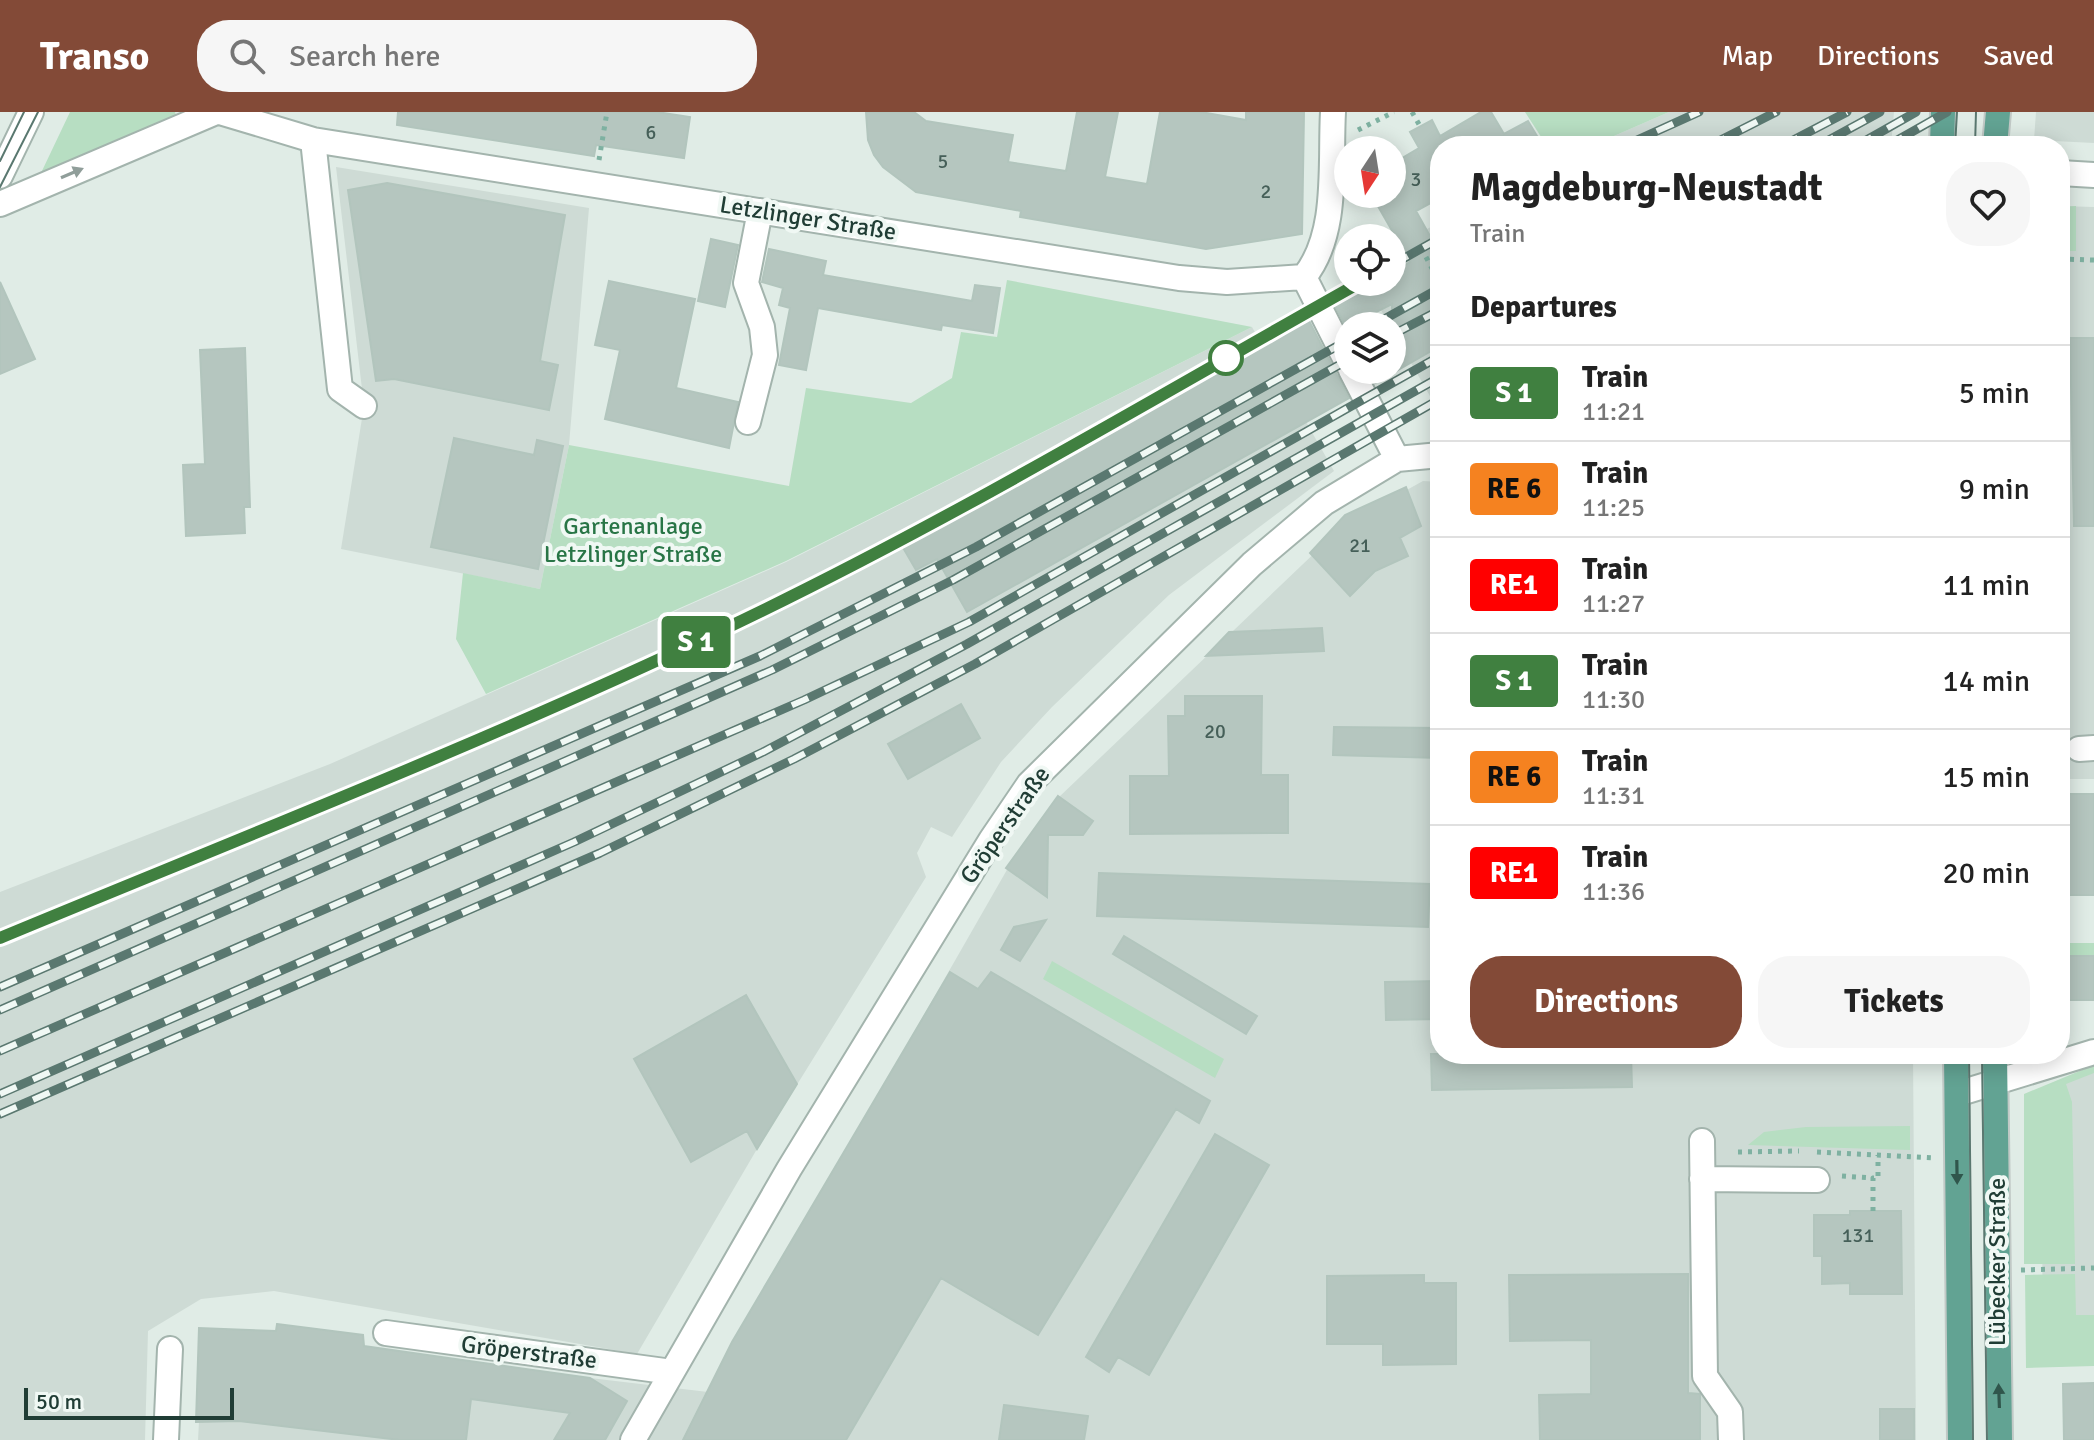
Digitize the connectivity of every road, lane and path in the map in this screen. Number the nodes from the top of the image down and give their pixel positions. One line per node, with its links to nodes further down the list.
1 (31, 112): 14 (street)
2 (218, 112): 12 (street, Letzlinger Straße); 17 (street, one-way to 2)
3 (607, 112): 16 (path)
4 (1394, 112): 8 (path)
5 (1412, 112): 9 (path)
6 (1943, 112): 10 (main road)
7 (1998, 112): 11 (main road)
8 (1340, 117): 23 (street)
9 (1420, 126)
10 (1942, 136)
11 (1996, 136)
12 (313, 140): 16 (street, Letzlinger Straße); 26 (street)
13 (2070, 174): 15 (street)
14 (0, 175)
15 (2094, 175)
16 (595, 185): 18 (street, Letzlinger Straße)
17 (0, 204)
18 (760, 211): 23 (street, Letzlinger Straße); 27 (street)
19 (1426, 257): 22 (path)
20 (2070, 259): 21 (path)
21 (2094, 260)
22 (1430, 262)
23 (1304, 277): 24 (street)
24 (1334, 336)
25 (1358, 384): 29 (street)
26 (364, 406)
27 (748, 422)
28 (1430, 456): 29 (street)
29 (1397, 459): 46 (street, Gröperstraße)
30 (2094, 1052): 31 (street)
31 (2070, 1060)
32 (1956, 1064): 36 (main road, Lübecker Straße)
33 (1995, 1064): 35 (main road, Lübecker Straße)
34 (2058, 1064): 35 (street)
35 (1995, 1085): 36 (street); 51 (main road, Lübecker Straße, one-way to 35)
36 (1957, 1094): 50 (main road, Lübecker Straße, one-way to 50)
37 (1702, 1141): 39 (street)
38 (1878, 1155): 41 (path)
39 (1702, 1179): 40 (street); 49 (street)
40 (1817, 1180)
41 (1873, 1211)
42 (2094, 1268): 43 (path)
43 (2008, 1270)
44 (386, 1333): 46 (street, Gröperstraße)
45 (170, 1349): 47 (street)
46 (672, 1372): 48 (street, Gröperstraße)
47 (166, 1440)
48 (633, 1440)
49 (1731, 1440)
50 (1960, 1440)
51 (2000, 1440)

